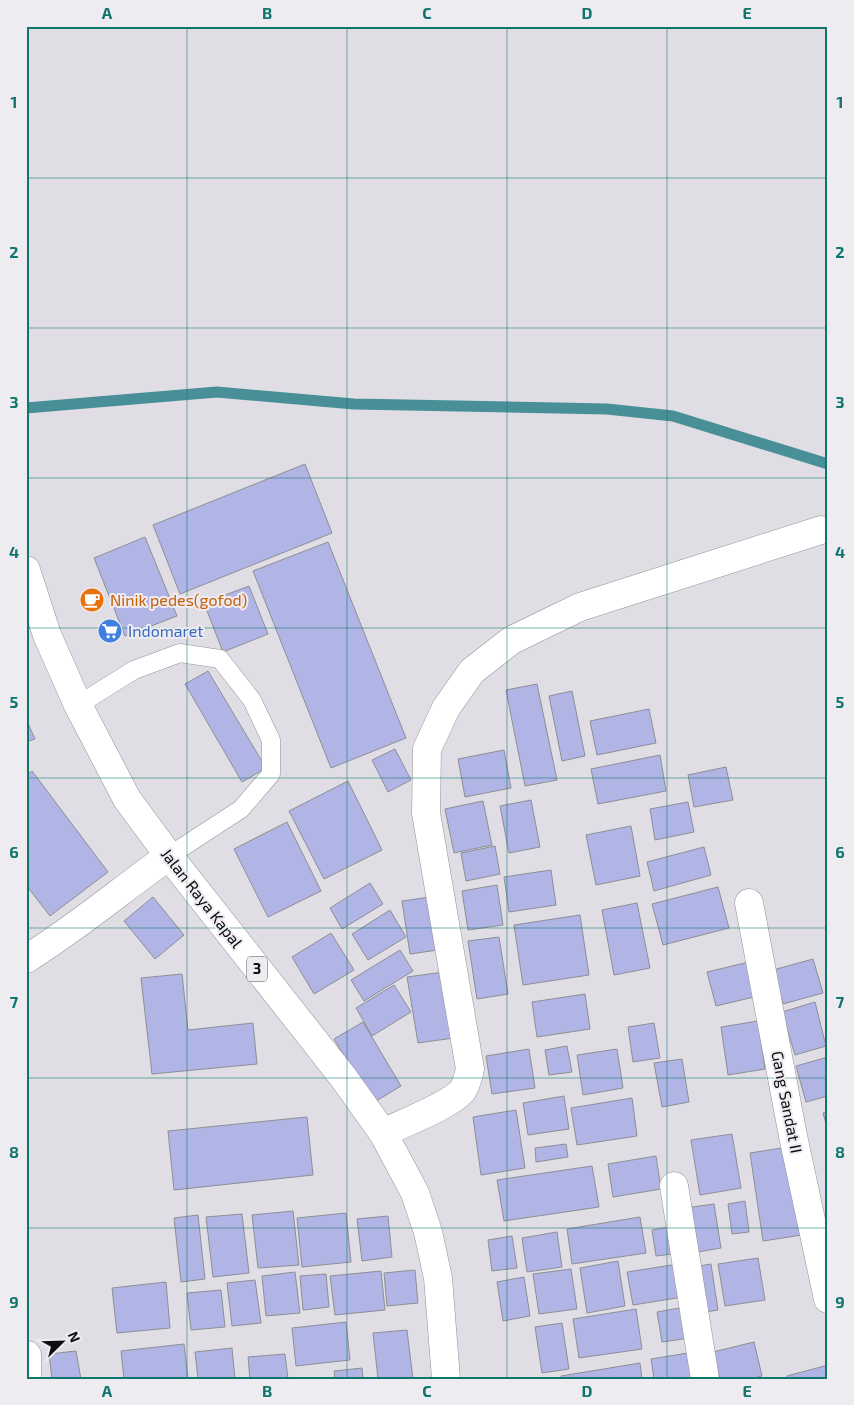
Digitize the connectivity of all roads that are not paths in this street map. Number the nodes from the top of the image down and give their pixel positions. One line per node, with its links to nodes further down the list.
1 (821, 530): 7 (main road)
2 (26, 570): 3 (main road, Jalan Raya Kapal / 3)
3 (78, 705): 4 (main road, Jalan Raya Kapal / 3); 4 (lane)
4 (169, 856): 6 (main road); 7 (main road, Jalan Raya Kapal / 3)
5 (750, 903): 9 (main road, Gang Sandat II)
6 (26, 959)
7 (383, 1132): 12 (main road, Jalan Raya Kapal / 3)
8 (674, 1186): 13 (main road)
9 (828, 1299)
10 (27, 1355): 11 (main road)
11 (27, 1379)
12 (446, 1379)
13 (704, 1379)

